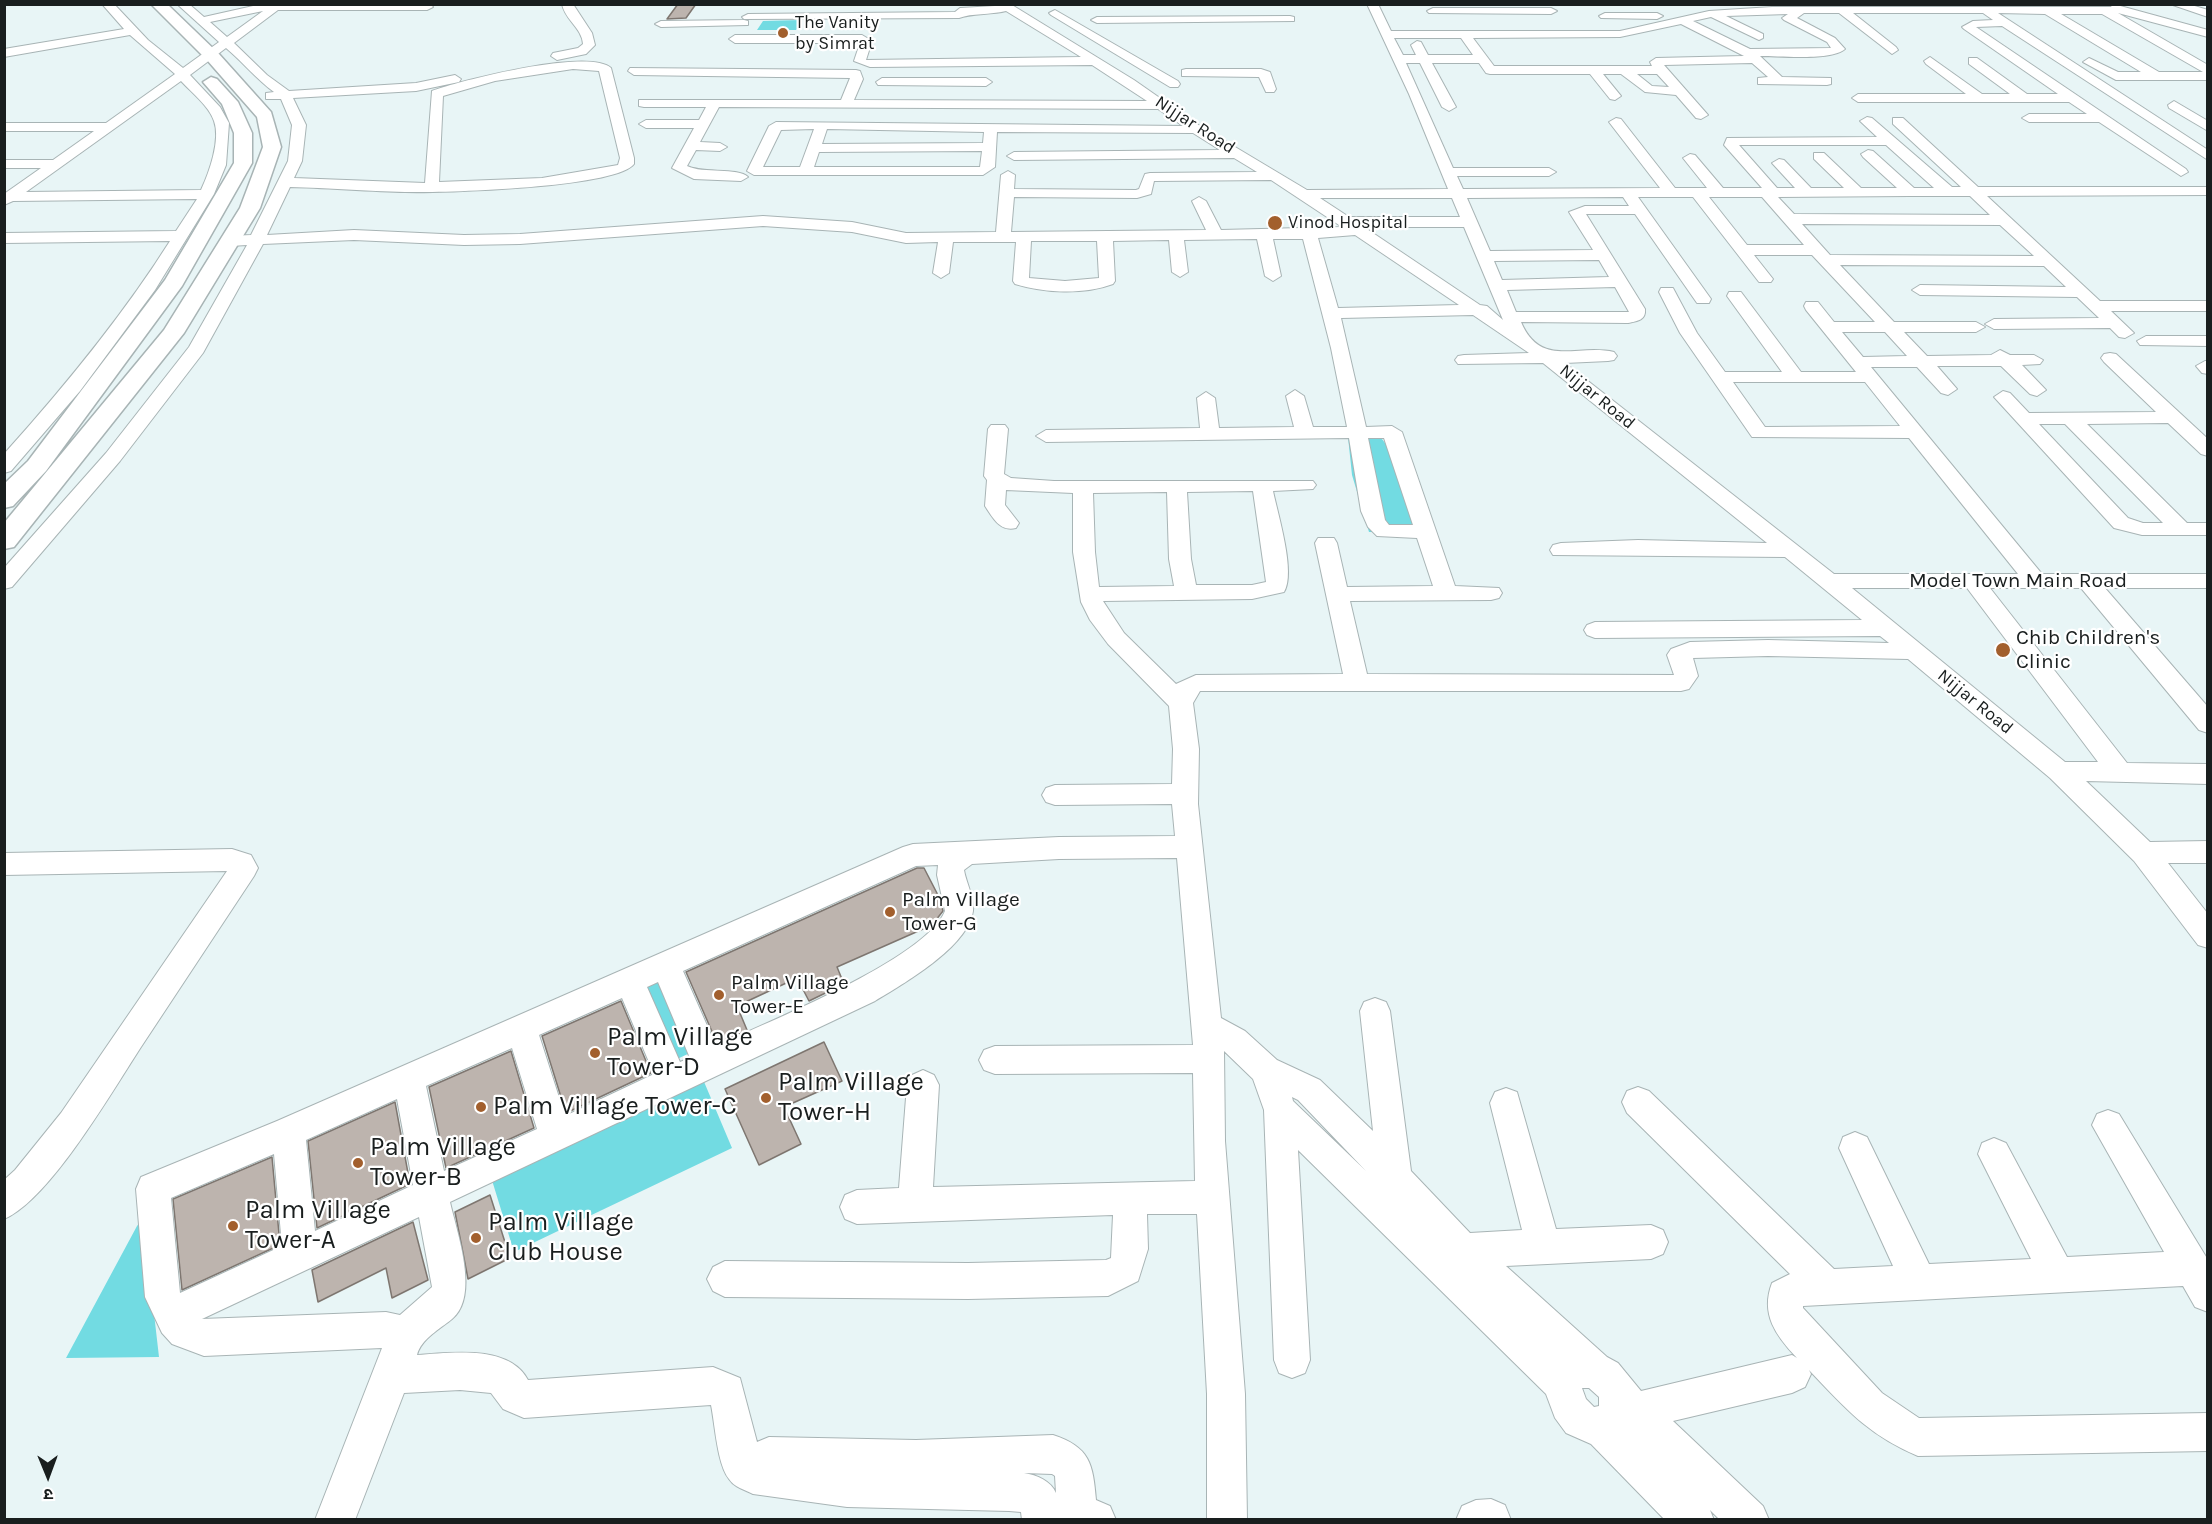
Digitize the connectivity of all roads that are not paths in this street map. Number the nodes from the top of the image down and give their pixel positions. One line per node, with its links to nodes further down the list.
1 (107, 4): 41 (street)
2 (158, 4): 66 (main road)
3 (182, 4): 34 (street)
4 (567, 4): 92 (street)
5 (743, 4): 35 (street)
6 (755, 4): 35 (street)
7 (864, 4): 24 (street)
8 (1372, 4): 44 (street)
9 (1596, 4): 31 (street)
10 (2175, 4): 30 (street)
11 (272, 5): 12 (street); 34 (street); 66 (street)
12 (427, 7)
13 (1859, 7): 18 (street); 21 (street)
14 (2030, 7): 23 (street); 32 (street)
15 (2082, 7): 16 (street); 23 (street)
16 (2105, 7): 45 (street); 46 (street)
17 (1431, 8): 26 (street); 42 (street)
18 (1897, 8): 22 (street); 38 (street)
19 (960, 10): 20 (street); 24 (street)
20 (1006, 10): 67 (street, Nijjar Road)
21 (1843, 10): 25 (street); 55 (street)
22 (1964, 10): 32 (street); 39 (street)
23 (2048, 10): 80 (street)
24 (763, 11): 35 (street)
25 (1805, 11): 29 (street); 56 (street)
26 (1551, 12)
27 (1055, 13): 89 (street)
28 (668, 14): 35 (street)
29 (1711, 14): 33 (street); 47 (street)
30 (2208, 14)
31 (1605, 15): 33 (street); 52 (street)
32 (2006, 17): 39 (street); 80 (street); 107 (street)
33 (1677, 18): 40 (street); 59 (street)
34 (201, 21): 66 (street)
35 (741, 21): 50 (street)
36 (1293, 23): 37 (street)
37 (1102, 24)
38 (1910, 24)
39 (1982, 24): 97 (street)
40 (1655, 28): 49 (street); 52 (street)
41 (134, 31): 57 (street); 66 (street)
42 (1446, 32)
43 (1523, 34): 48 (street); 52 (street); 54 (street)
44 (1386, 35): 51 (street); 63 (street)
45 (2146, 35): 46 (street); 60 (street)
46 (2208, 35)
47 (1759, 36)
48 (1467, 38): 51 (street); 65 (street)
49 (1676, 38)
50 (735, 39): 58 (street); 70 (street)
51 (1413, 39): 64 (street)
52 (1620, 40)
53 (1695, 47): 59 (street)
54 (1532, 49)
55 (1892, 50)
56 (1793, 52): 59 (street); 83 (street)
57 (6, 54)
58 (727, 54)
59 (1749, 54): 72 (street); 83 (street)
60 (2181, 54): 61 (street); 76 (street)
61 (2208, 55)
62 (1638, 56): 72 (street)
63 (1398, 59): 64 (street); 139 (street)
64 (1424, 59): 65 (street); 105 (street)
65 (1481, 59): 73 (street)
66 (203, 60): 71 (main road); 71 (street); 98 (main road); 118 (street); 162 (street); 248 (main road)
67 (1096, 61): 70 (street); 90 (street, Nijjar Road)
68 (1930, 61): 95 (street)
69 (1973, 61): 96 (street)
70 (989, 62): 84 (street)
71 (247, 63): 92 (street)
72 (1658, 66): 75 (street); 91 (street)
73 (1552, 70): 74 (street); 88 (street)
74 (1593, 70): 75 (street); 93 (street)
75 (1624, 70): 91 (street)
76 (2208, 70)
77 (634, 71): 78 (street)
78 (716, 72): 79 (street); 86 (street)
79 (802, 73): 86 (street); 102 (street)
80 (2156, 76): 81 (street)
81 (2208, 76)
82 (1759, 81): 83 (street)
83 (1779, 81)
84 (882, 82)
85 (640, 84): 86 (street)
86 (708, 84)
87 (1269, 84): 89 (street)
88 (1561, 84)
89 (1175, 85): 90 (street)
90 (1143, 92): 103 (street, Nijjar Road)
91 (1682, 92): 106 (street)
92 (285, 94): 98 (street); 146 (street)
93 (1615, 96)
94 (1858, 98): 95 (street)
95 (1979, 98): 96 (street)
96 (2024, 98): 97 (street)
97 (2069, 98): 109 (street)
98 (251, 100): 185 (main road)
99 (786, 100): 101 (street); 102 (street); 145 (street)
100 (644, 103): 101 (street)
101 (715, 103): 114 (street)
102 (846, 104): 103 (street)
103 (1162, 105): 122 (street, Nijjar Road)
104 (2174, 105): 120 (street)
105 (1449, 107)
106 (1701, 115)
107 (2148, 117): 109 (street); 134 (street)
108 (2030, 118): 109 (street)
109 (2098, 118): 141 (street)
110 (1867, 121): 125 (street)
111 (1898, 121): 150 (street)
112 (1616, 122): 155 (street)
113 (646, 124): 114 (street)
114 (702, 124): 126 (street)
115 (822, 125): 119 (street); 128 (street); 142 (street)
116 (1781, 125): 123 (street)
117 (4, 127): 118 (street)
118 (109, 127): 138 (street)
119 (991, 127): 122 (street); 129 (street)
120 (2208, 127)
121 (1833, 128): 124 (street)
122 (1186, 130): 129 (street); 130 (street, Nijjar Road)
123 (1796, 140): 124 (street); 158 (street)
124 (1846, 141): 125 (street)
125 (1889, 141): 149 (street)
126 (689, 146): 127 (street); 145 (street)
127 (720, 147)
128 (814, 148): 129 (street); 142 (street)
129 (988, 150): 142 (street)
130 (1239, 154): 132 (street); 144 (street, Nijjar Road)
131 (1868, 154): 161 (street)
132 (1014, 156)
133 (1819, 156): 160 (street)
134 (2208, 156)
135 (1690, 158): 157 (street)
136 (1779, 163): 159 (street)
137 (4, 164): 138 (street)
138 (57, 164): 165 (street)
139 (1447, 172): 140 (street); 152 (street)
140 (1549, 172)
141 (2181, 172)
142 (805, 173)
143 (1008, 175): 163 (street)
144 (1275, 176): 163 (street); 164 (street, Nijjar Road)
145 (741, 177): 148 (street)
146 (285, 182): 147 (street); 184 (street)
147 (433, 183): 147 (street)
148 (735, 191)
149 (1949, 191): 150 (street); 161 (street); 169 (street)
150 (1974, 191): 151 (street); 171 (street)
151 (2208, 191)
152 (1455, 192): 153 (street); 164 (street); 172 (street)
153 (1574, 192): 154 (street); 167 (street)
154 (1626, 192): 155 (street); 168 (street)
155 (1670, 192): 156 (street)
156 (1697, 192): 157 (street); 187 (street)
157 (1718, 192): 158 (street)
158 (1769, 192): 159 (street); 170 (street)
159 (1807, 192): 160 (street)
160 (1857, 192): 161 (street)
161 (1910, 192)
162 (207, 194): 165 (street); 179 (street)
163 (1007, 194): 180 (street)
164 (1304, 194): 173 (street, Nijjar Road)
165 (7, 199)
166 (1199, 201): 176 (street)
167 (1585, 210): 168 (street); 189 (street)
168 (1640, 210): 202 (street)
169 (1973, 212)
170 (1790, 219): 171 (street); 188 (street)
171 (2003, 220): 191 (street)
172 (1469, 222): 173 (street); 190 (street)
173 (1353, 226): 178 (street); 206 (street, Nijjar Road)
174 (1105, 234): 175 (street); 181 (street); 181 (street)
175 (1176, 234): 176 (street); 192 (street)
176 (1215, 234): 177 (street)
177 (1264, 234): 178 (street); 194 (street)
178 (1309, 234): 207 (street)
179 (180, 236): 182 (street); 242 (street)
180 (1003, 237): 181 (street); 183 (street)
181 (1024, 237)
182 (4, 238)
183 (946, 238): 184 (street); 193 (street)
184 (256, 239): 185 (street); 260 (street)
185 (231, 241): 253 (main road)
186 (1982, 245): 188 (street)
187 (1743, 250): 188 (street); 195 (street)
188 (1818, 252): 191 (street); 211 (street)
189 (1603, 255): 190 (street); 196 (street)
190 (1485, 256): 197 (street)
191 (2047, 261): 200 (street)
192 (1180, 272)
193 (940, 273)
194 (1273, 276)
195 (1766, 279)
196 (1619, 282): 197 (street); 208 (street)
197 (1496, 285): 208 (street)
198 (1920, 290): 200 (street)
199 (1667, 292): 225 (street)
200 (2082, 292): 204 (street)
201 (1735, 296): 224 (street)
202 (1703, 299)
203 (1812, 306): 210 (street)
204 (2096, 306): 205 (street); 209 (street)
205 (2208, 306)
206 (1481, 310): 207 (street); 213 (street, Nijjar Road)
207 (1331, 313): 237 (street)
208 (1510, 317): 213 (street)
209 (1994, 324)
210 (1829, 327): 211 (street); 223 (street)
211 (1890, 327): 212 (street); 221 (street)
212 (1976, 327)
213 (1518, 336): 218 (street, Nijjar Road)
214 (2146, 341): 215 (street)
215 (2208, 341)
216 (1999, 354): 221 (street); 222 (street); 228 (street)
217 (1608, 356): 218 (street)
218 (1548, 358): 220 (street); 256 (street, Nijjar Road)
219 (2110, 358): 232 (street)
220 (1464, 360)
221 (1920, 360): 223 (street); 227 (street)
222 (2034, 360)
223 (1858, 362): 226 (street)
224 (1795, 376): 225 (street); 226 (street)
225 (1718, 377): 236 (street)
226 (1871, 377): 236 (street)
227 (1948, 389)
228 (2037, 390)
229 (1295, 396): 238 (street)
230 (2003, 397): 234 (street)
231 (1206, 398): 239 (street)
232 (2173, 417): 233 (street); 241 (street)
233 (2070, 418): 234 (street); 250 (street)
234 (2024, 419): 250 (street)
235 (998, 429): 243 (street)
236 (1914, 432): 262 (street)
237 (1358, 433): 238 (street); 252 (street); 252 (street)
238 (1305, 434): 239 (street)
239 (1210, 435): 240 (street)
240 (1046, 436)
241 (2208, 450)
242 (4, 468)
243 (997, 480): 246 (street); 249 (street)
244 (1263, 485): 245 (street); 247 (street); 263 (street)
245 (1306, 485)
246 (1083, 487): 247 (street); 266 (street)
247 (1177, 487): 263 (street)
248 (4, 500)
249 (1009, 523)
250 (2181, 529): 251 (street)
251 (2208, 529)
252 (1426, 532): 264 (street)
253 (4, 541)
254 (1326, 543): 267 (street)
255 (1561, 550): 256 (street)
256 (1788, 550): 257 (street, Nijjar Road)
257 (1829, 581): 261 (street, Model Town Main Road); 269 (street, Nijjar Road)
258 (2087, 581): 259 (street, Model Town Main Road); 262 (street, Model Town Main Road); 274 (street)
259 (2200, 581): 268 (street)
260 (4, 582)
261 (1974, 582): 262 (street, Model Town Main Road); 276 (street)
262 (2036, 582)
263 (1186, 592): 266 (street)
264 (1446, 592): 265 (street); 267 (street)
265 (1491, 592)
266 (1091, 594): 273 (street)
267 (1337, 594): 272 (street)
268 (2208, 599)
269 (1887, 628): 270 (street); 271 (street, Nijjar Road)
270 (1595, 630)
271 (1913, 651): 272 (street); 275 (street, Nijjar Road)
272 (1357, 682): 273 (street)
273 (1181, 703): 278 (street)
274 (2208, 724)
275 (2059, 771): 276 (street); 282 (street, Nijjar Road)
276 (2120, 772): 277 (street)
277 (2208, 774)
278 (1186, 794): 279 (street); 280 (street)
279 (1055, 795)
280 (1191, 847): 283 (street); 289 (street)
281 (2208, 852): 282 (street)
282 (2144, 853): 285 (street, Nijjar Road)
283 (966, 854): 286 (street); 293 (street)
284 (4, 864): 310 (street)
285 (2208, 936)
286 (664, 964): 287 (street); 293 (street)
287 (629, 979): 290 (street); 296 (street)
288 (1375, 1011): 306 (street)
289 (1206, 1025): 291 (street); 294 (street)
290 (521, 1027): 295 (street); 303 (street)
291 (1208, 1059): 292 (street); 308 (street)
292 (995, 1060)
293 (708, 1063): 296 (street)
294 (1266, 1070): 300 (street); 306 (street)
295 (409, 1078): 302 (street); 307 (street)
296 (672, 1079): 303 (street)
297 (923, 1085): 311 (street)
298 (1638, 1102): 321 (street)
299 (1506, 1103): 314 (street)
300 (1280, 1110): 315 (street); 324 (street)
301 (2108, 1125): 319 (street)
302 (289, 1132): 316 (street); 322 (street)
303 (555, 1135): 307 (street)
304 (1855, 1148): 320 (street)
305 (1994, 1154): 317 (street)
306 (1395, 1179): 315 (street)
307 (431, 1194): 316 (street); 323 (street)
308 (1214, 1197): 309 (street); 335 (street)
309 (1129, 1198): 311 (street); 318 (street)
310 (4, 1202)
311 (915, 1204): 312 (street)
312 (857, 1207)
313 (1652, 1242): 314 (street)
314 (1544, 1247): 315 (street)
315 (1446, 1252): 327 (street)
316 (300, 1256): 322 (street)
317 (2058, 1275): 319 (street); 320 (street)
318 (726, 1279)
319 (2200, 1281)
320 (1919, 1282): 321 (street)
321 (1827, 1286): 329 (street)
322 (172, 1315): 323 (street)
323 (402, 1337): 326 (street)
324 (1292, 1360)
325 (1792, 1374): 328 (street)
326 (392, 1375): 332 (street); 333 (street)
327 (1578, 1377): 328 (street); 328 (street)
328 (1618, 1411): 337 (street); 338 (street)
329 (2208, 1432)
330 (769, 1456): 334 (street)
331 (1491, 1519): 336 (street)
332 (335, 1520)
333 (1042, 1520)
334 (1096, 1520)
335 (1227, 1520)
336 (1476, 1520)
337 (1694, 1520)
338 (1749, 1520)

